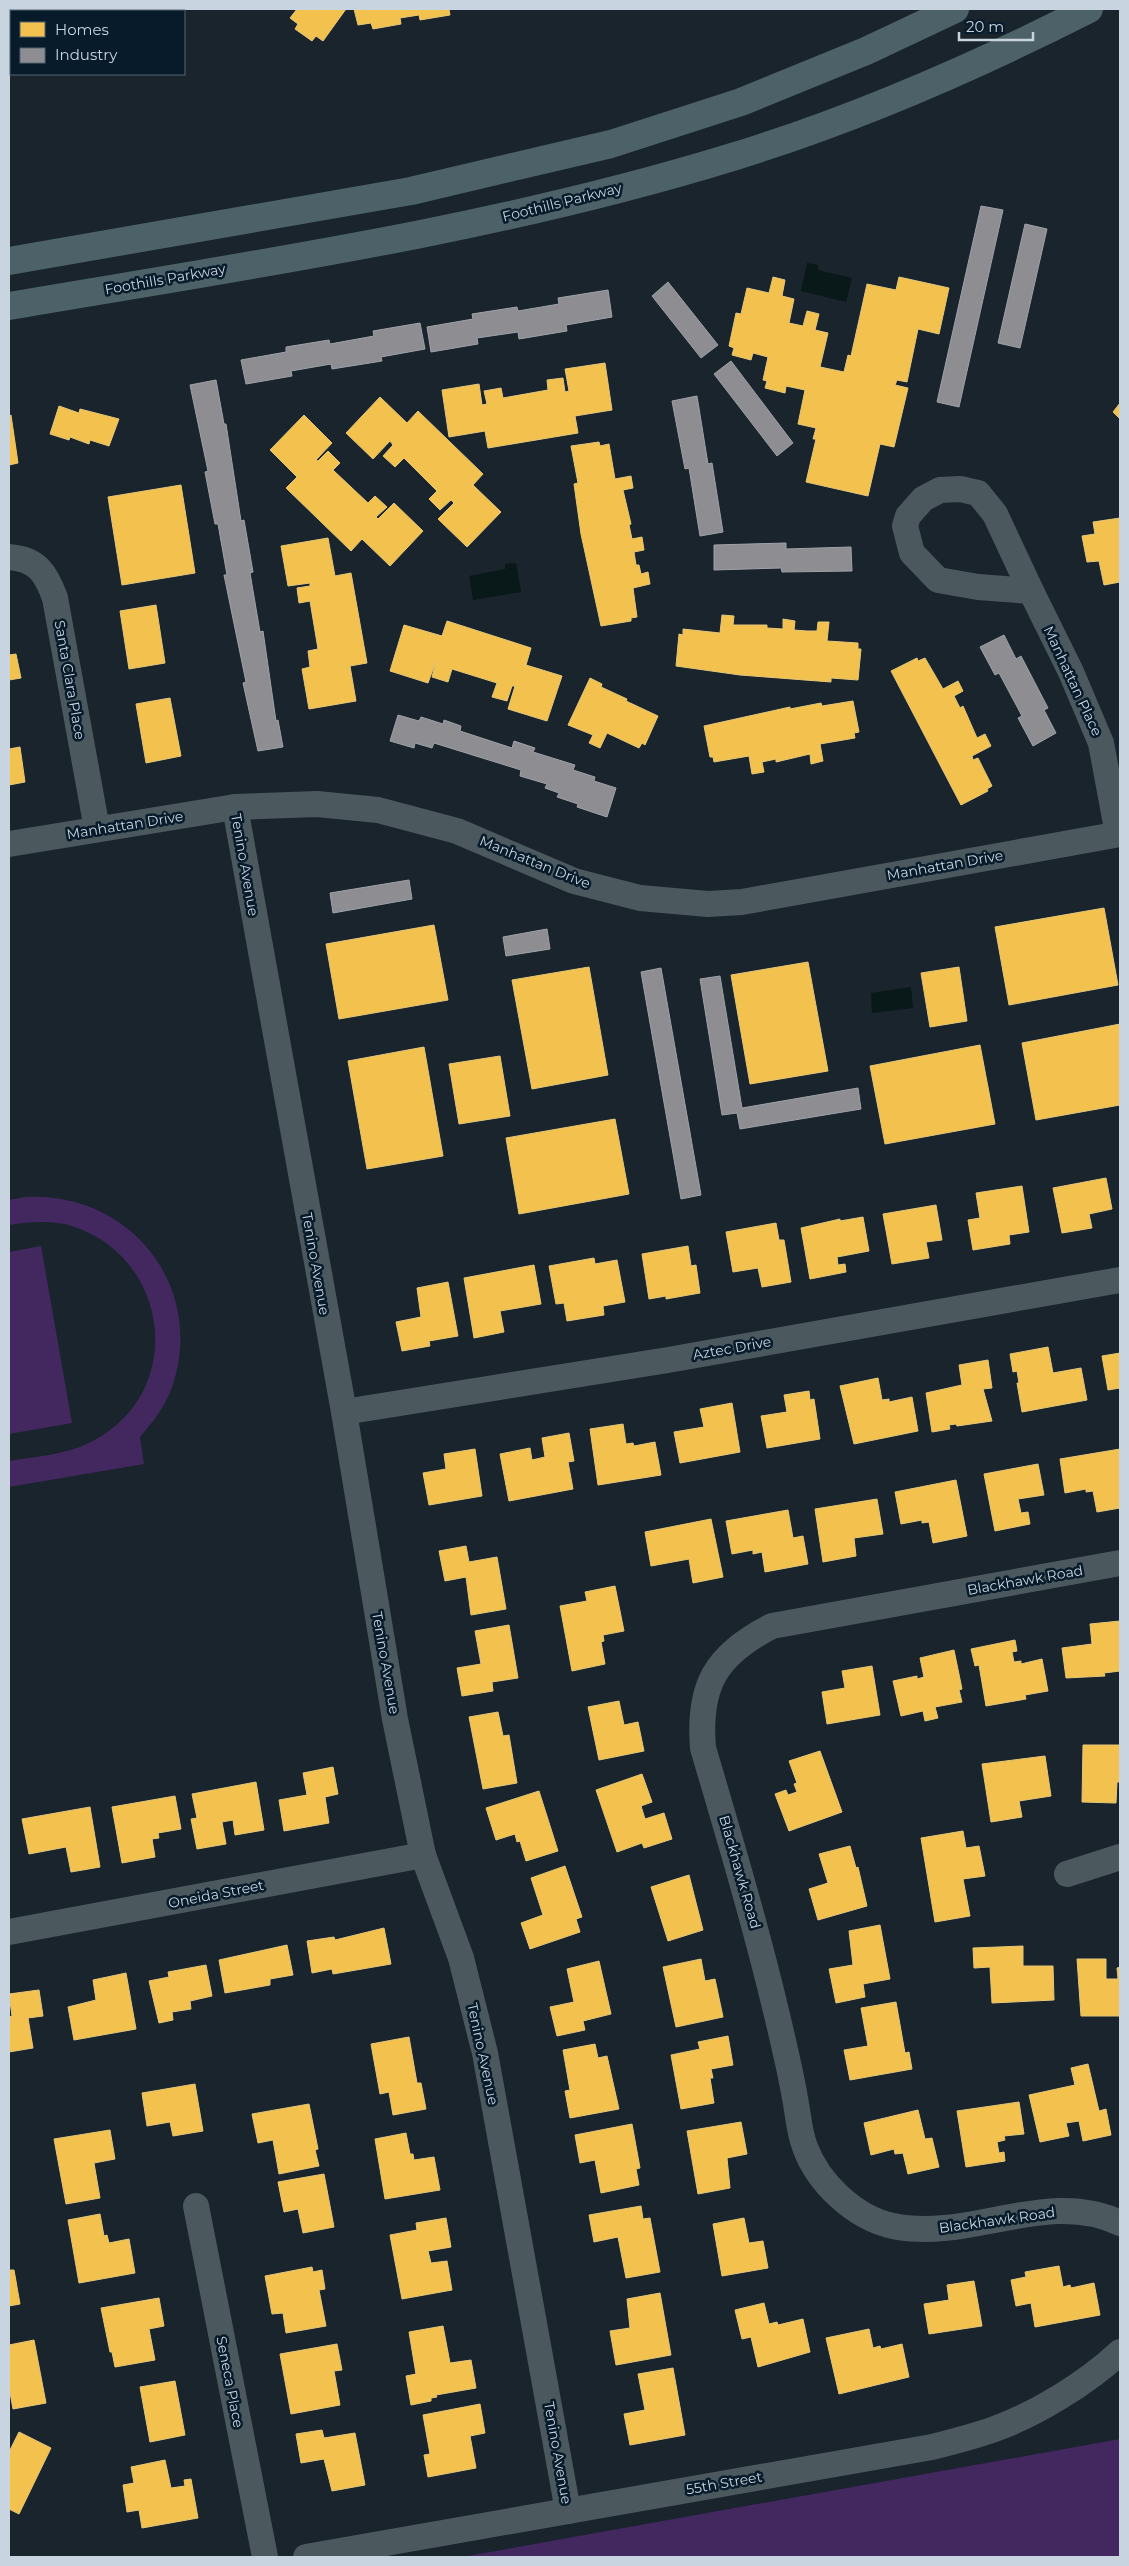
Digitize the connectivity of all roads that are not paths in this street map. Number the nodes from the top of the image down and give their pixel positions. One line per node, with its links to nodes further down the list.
1 (956, 9): 3 (highway)
2 (1089, 9): 4 (highway, Foothills Parkway)
3 (9, 261)
4 (9, 306)
5 (9, 557): 8 (street, Santa Clara Place)
6 (1031, 591): 6 (street, Manhattan Place); 9 (street, Manhattan Place)
7 (235, 807): 8 (street, Manhattan Drive); 9 (street, Manhattan Drive); 12 (street, Tenino Avenue)
8 (97, 829): 10 (street, Manhattan Drive)
9 (1119, 834)
10 (9, 844)
11 (1120, 1280): 12 (street, Aztec Drive)
12 (344, 1412): 14 (street, Tenino Avenue)
13 (1120, 1563): 19 (street, Blackhawk Road)
14 (423, 1855): 17 (street, Oneida Street); 21 (street, Tenino Avenue)
15 (1120, 1857): 16 (street)
16 (1067, 1874)
17 (9, 1932)
18 (196, 2206): 22 (street, Seneca Place)
19 (1120, 2223)
20 (1120, 2352): 21 (street, 55th Street)
21 (568, 2511): 23 (street, 55th Street)
22 (264, 2557)
23 (306, 2557)

